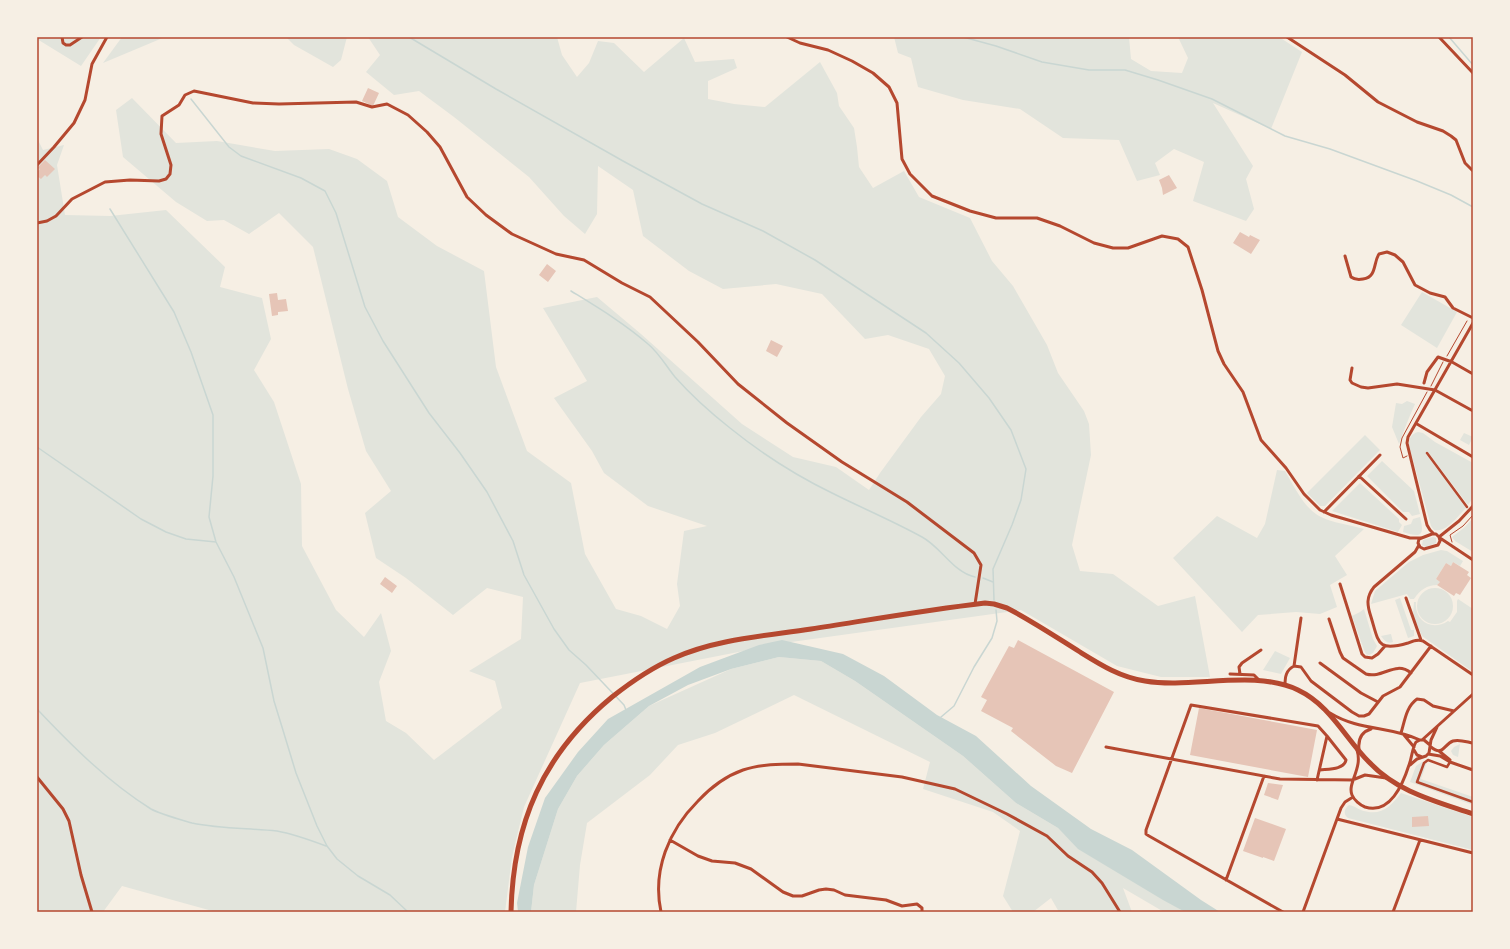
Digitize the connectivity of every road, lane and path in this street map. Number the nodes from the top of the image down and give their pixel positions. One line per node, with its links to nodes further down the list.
1 (62, 37): 2 (street)
2 (82, 37)
3 (107, 37): 8 (street)
4 (787, 37): 27 (street)
5 (1287, 37): 9 (street)
6 (1439, 37): 7 (street)
7 (1473, 73)
8 (37, 166)
9 (1473, 171)
10 (37, 222): 41 (street)
11 (1345, 256): 12 (street)
12 (1473, 318)
13 (1473, 323): 14 (street)
14 (1452, 362): 16 (street); 17 (street); 18 (street)
15 (1352, 368): 18 (street)
16 (1473, 374)
17 (1424, 383)
18 (1435, 390): 19 (street); 20 (street)
19 (1473, 411)
20 (1417, 424): 23 (street); 30 (street)
21 (1427, 453): 26 (street)
22 (1380, 455): 24 (street)
23 (1473, 457)
24 (1359, 476): 27 (street); 29 (street)
25 (1473, 506): 33 (street)
26 (1467, 507)
27 (1324, 512): 34 (street)
28 (1473, 515): 37 (path)
29 (1406, 519)
30 (1427, 525): 31 (street); 32 (street)
31 (1434, 534): 32 (street); 33 (street)
32 (1422, 537): 34 (street); 35 (street)
33 (1440, 537): 36 (street); 37 (street)
34 (1410, 538): 35 (street)
35 (1419, 545): 36 (street); 45 (street)
36 (1436, 546): 37 (street)
37 (1450, 546): 38 (street)
38 (1473, 560)
39 (1340, 584): 45 (street)
40 (1406, 598): 44 (street)
41 (975, 604): 54 (highway); 92 (highway)
42 (1301, 618): 49 (street)
43 (1329, 619): 50 (street)
44 (1421, 640): 45 (street); 46 (street)
45 (1384, 646)
46 (1431, 646): 50 (street); 53 (street)
47 (1261, 650): 52 (street)
48 (1320, 663): 57 (street)
49 (1294, 666): 55 (street); 57 (street)
50 (1412, 673): 57 (street)
51 (1230, 674): 52 (street)
52 (1240, 674): 54 (street)
53 (1472, 675)
54 (1260, 681): 55 (highway)
55 (1285, 685): 58 (highway)
56 (1473, 694): 59 (street)
57 (1378, 702)
58 (1325, 709): 61 (street); 69 (highway)
59 (1454, 711): 60 (street); 62 (street)
60 (1438, 726): 64 (street); 66 (street)
61 (1372, 728): 62 (street); 69 (street)
62 (1401, 733): 64 (street); 68 (street)
63 (1327, 736): 73 (street); 76 (street); 76 (street)
64 (1421, 740): 66 (street); 68 (street)
65 (1473, 743): 70 (street)
66 (1430, 746): 70 (street); 71 (street)
67 (1106, 747): 73 (street)
68 (1414, 749): 72 (street); 75 (street)
69 (1358, 750): 80 (highway); 82 (street)
70 (1439, 750): 74 (street)
71 (1428, 754): 72 (street); 74 (street)
72 (1422, 757): 75 (street)
73 (1171, 759): 78 (street); 90 (street)
74 (1452, 762): 77 (street); 84 (street)
75 (1409, 766): 83 (street)
76 (1320, 770): 81 (street)
77 (1473, 770)
78 (1264, 776): 81 (street); 90 (street)
79 (37, 778): 91 (street)
80 (1386, 778): 82 (street); 85 (highway)
81 (1318, 780): 82 (street)
82 (1353, 780): 83 (street)
83 (1353, 797): 86 (street)
84 (1473, 802)
85 (1473, 814)
86 (1337, 819): 88 (street); 97 (street)
87 (670, 840): 93 (street); 94 (street); 95 (street)
88 (1420, 840): 89 (street); 98 (street)
89 (1473, 853)
90 (1226, 880): 96 (street)
91 (92, 912)
92 (511, 912)
93 (661, 912)
94 (922, 912)
95 (1120, 912)
96 (1283, 912)
97 (1303, 912)
98 (1393, 912)

